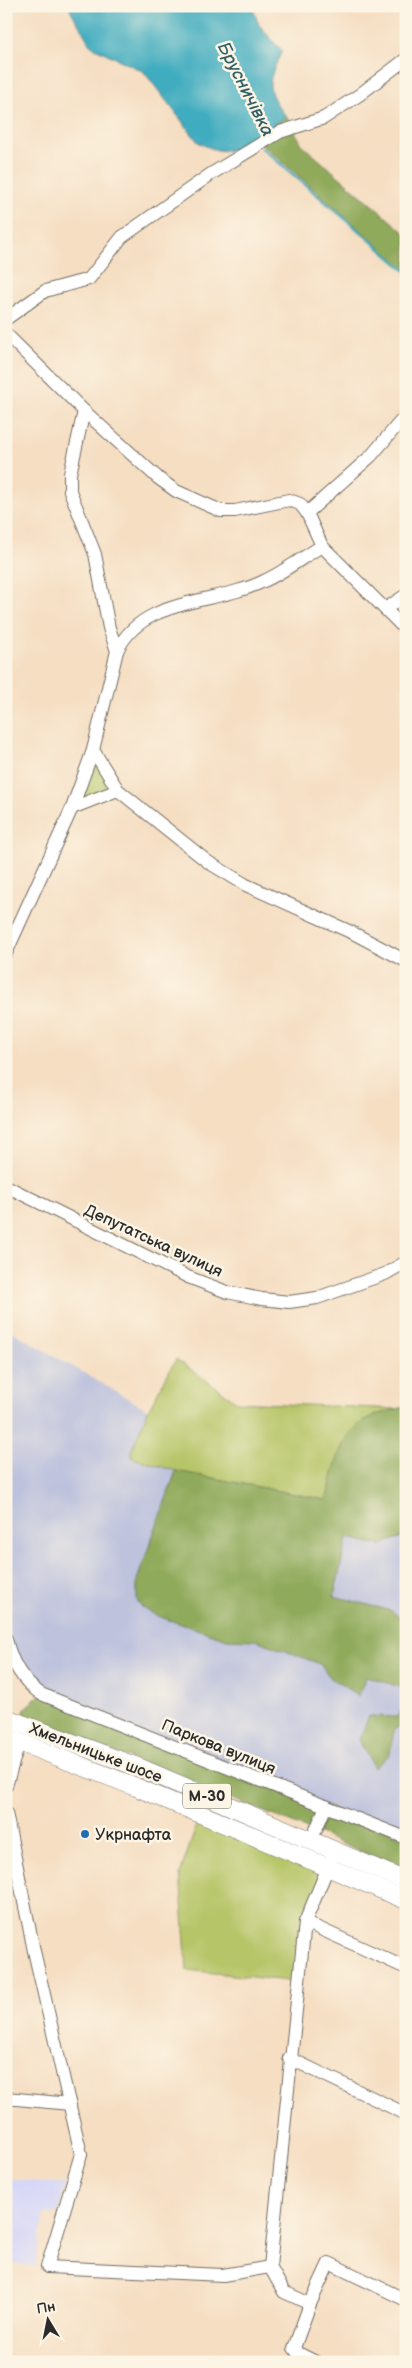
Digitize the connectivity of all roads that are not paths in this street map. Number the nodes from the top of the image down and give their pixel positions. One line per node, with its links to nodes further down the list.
1 (404, 6): 2 (street)
2 (406, 11)
3 (406, 59): 4 (street)
4 (6, 319)
5 (6, 334): 6 (street)
6 (84, 411): 8 (street); 13 (street)
7 (406, 415): 8 (street)
8 (307, 513): 9 (street)
9 (322, 546): 11 (street); 13 (street)
10 (406, 595): 11 (street)
11 (385, 608): 12 (street)
12 (406, 630)
13 (117, 651): 14 (street)
14 (93, 750): 15 (street); 16 (street)
15 (118, 790): 16 (street); 18 (street)
16 (72, 808): 17 (street)
17 (6, 953)
18 (406, 961)
19 (6, 1186): 20 (street, Депутатська вулиця)
20 (406, 1262)
21 (6, 1639): 26 (street, Паркова вулиця)
22 (6, 1718): 23 (highway, Хмельницьке шосе / М-30)
23 (25, 1724): 24 (highway); 29 (highway, Хмельницьке шосе / М-30)
24 (12, 1740): 25 (street); 30 (highway, Хмельницьке шосе / М-30)
25 (6, 1786)
26 (326, 1806): 28 (street, Паркова вулиця); 29 (street)
27 (6, 1813): 37 (street)
28 (406, 1838)
29 (311, 1841): 30 (highway, Хмельницьке шосе / М-30)
30 (332, 1859): 31 (highway, Хмельницьке шосе / М-30); 32 (highway, Хмельницьке шосе / М-30); 33 (street)
31 (406, 1882)
32 (406, 1900)
33 (305, 1922): 34 (street); 35 (street)
34 (406, 1968)
35 (289, 2058): 38 (street); 39 (street)
36 (6, 2098): 37 (street)
37 (70, 2104): 39 (street)
38 (406, 2114)
39 (270, 2267): 41 (street)
40 (406, 2300): 41 (street)
41 (310, 2304): 42 (street)
42 (316, 2362)

